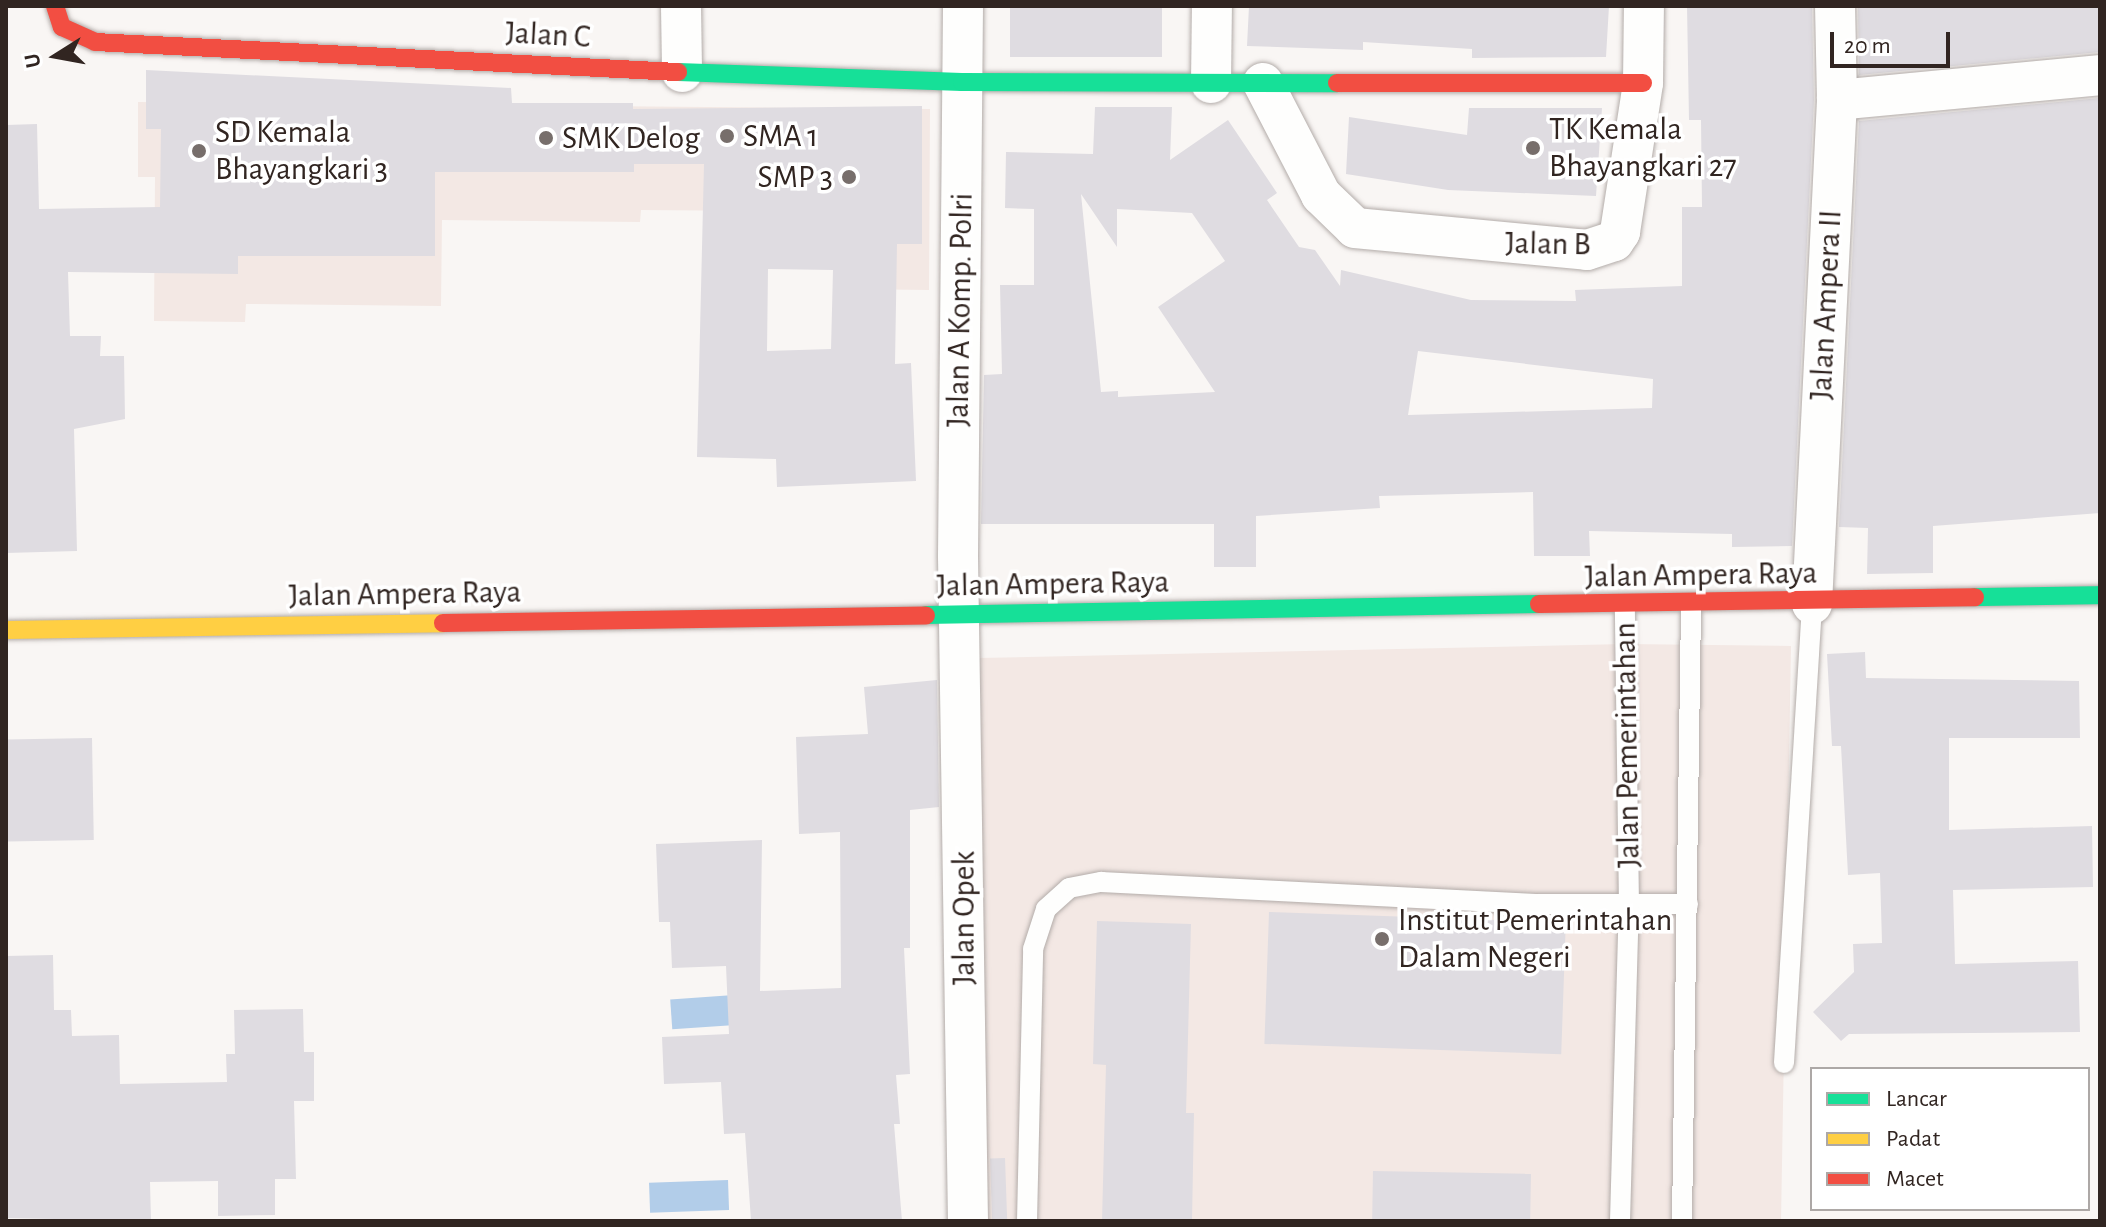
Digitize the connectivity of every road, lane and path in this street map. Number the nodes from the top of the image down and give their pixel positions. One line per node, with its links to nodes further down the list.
1 (55, 6): 7 (street, Jalan C)
2 (681, 6): 7 (street)
3 (963, 6): 9 (street, Jalan A Komp. Polri)
4 (1212, 6): 10 (street)
5 (1644, 6): 12 (street)
6 (1835, 6): 13 (street, Jalan Ampera II)
7 (682, 72): 9 (street, Jalan C)
8 (2100, 75): 13 (street)
9 (962, 82): 10 (street); 18 (street, Jalan A Komp. Polri)
10 (1211, 83): 11 (street)
11 (1263, 83): 12 (street); 12 (street, Jalan B)
12 (1643, 83)
13 (1837, 100): 15 (street, Jalan Ampera II)
14 (2100, 595): 15 (street, Jalan Ampera Raya)
15 (1812, 604): 17 (street, Jalan Ampera Raya); 22 (lane)
16 (1625, 605): 17 (street, Jalan Ampera Raya); 18 (street, Jalan Ampera Raya); 21 (lane, Jalan Pemerintahan)
17 (1691, 606): 20 (lane, Jalan Pemerintahan)
18 (960, 615): 19 (street, Jalan Ampera Raya); 23 (street, Jalan Opek)
19 (6, 630)
20 (1688, 904): 21 (lane); 26 (lane, Jalan Pemerintahan)
21 (1629, 906): 24 (lane); 25 (lane, Jalan Pemerintahan)
22 (1784, 1063)
23 (968, 1221)
24 (1027, 1221)
25 (1620, 1221)
26 (1682, 1221)

